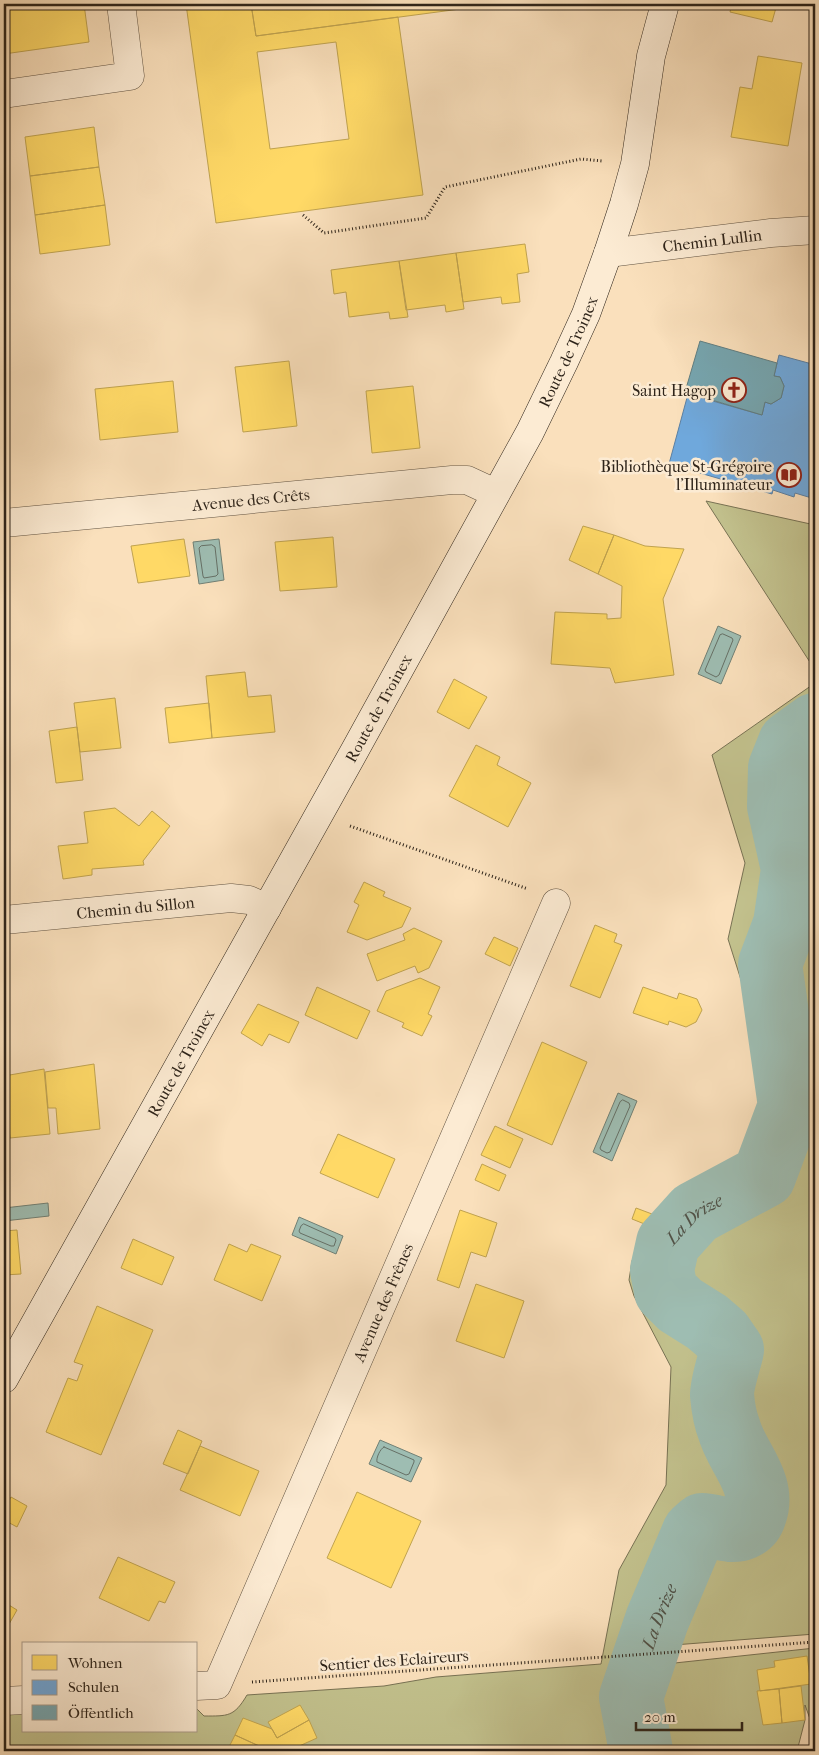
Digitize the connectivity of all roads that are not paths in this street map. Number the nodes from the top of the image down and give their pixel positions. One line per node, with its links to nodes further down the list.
1 (121, 4): 3 (street)
2 (665, 4): 5 (street, Route de Troinex)
3 (4, 94)
4 (815, 230): 5 (street, Chemin Lullin)
5 (608, 253): 6 (street, Route de Troinex)
6 (495, 493): 7 (street, Avenue des Crêts); 9 (street, Route de Troinex)
7 (4, 523)
8 (556, 903): 12 (street, Avenue des Frênes)
9 (267, 908): 10 (street, Chemin du Sillon); 11 (street, Route de Troinex)
10 (4, 920)
11 (4, 1379)
12 (206, 1686)
13 (22, 1700): 14 (street)
14 (4, 1701)

